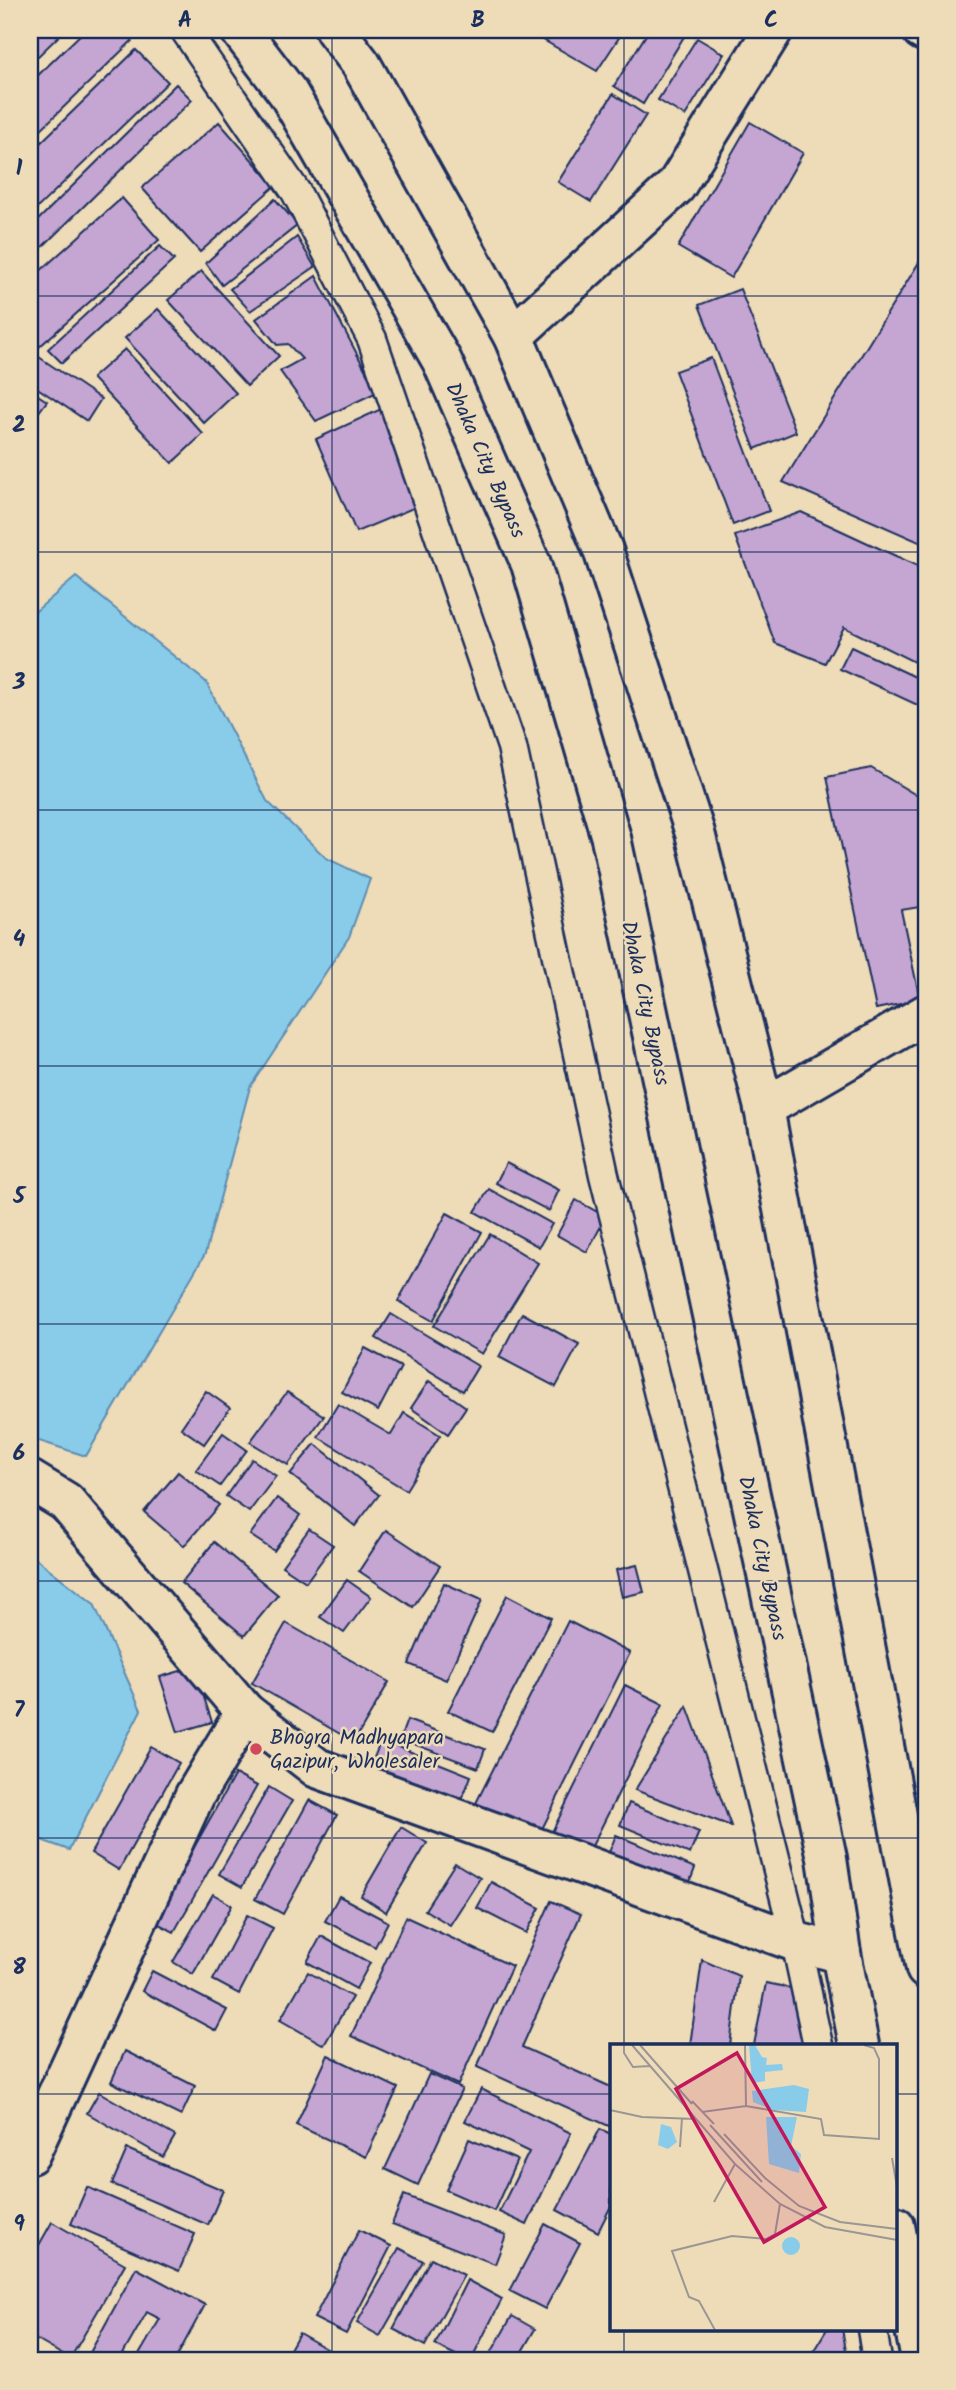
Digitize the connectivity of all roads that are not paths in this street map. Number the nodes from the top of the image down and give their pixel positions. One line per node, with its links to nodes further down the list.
1 (186, 30): 11 (lane)
2 (240, 30): 12 (main road, Dhaka City Bypass)
3 (335, 30): 5 (main road)
4 (773, 30): 5 (main road)
5 (513, 336): 7 (main road)
6 (926, 1014): 7 (main road)
7 (764, 1108): 10 (main road)
8 (30, 1479): 9 (main road)
9 (245, 1712): 11 (main road); 16 (main road)
10 (919, 1906): 13 (main road)
11 (796, 1942): 12 (main road); 14 (lane)
12 (841, 1953): 15 (main road, Dhaka City Bypass)
13 (926, 1969)
14 (818, 2044)
15 (859, 2044)
16 (30, 2154)
17 (897, 2235): 20 (main road)
18 (872, 2330): 19 (lane)
19 (877, 2360)
20 (921, 2360)

